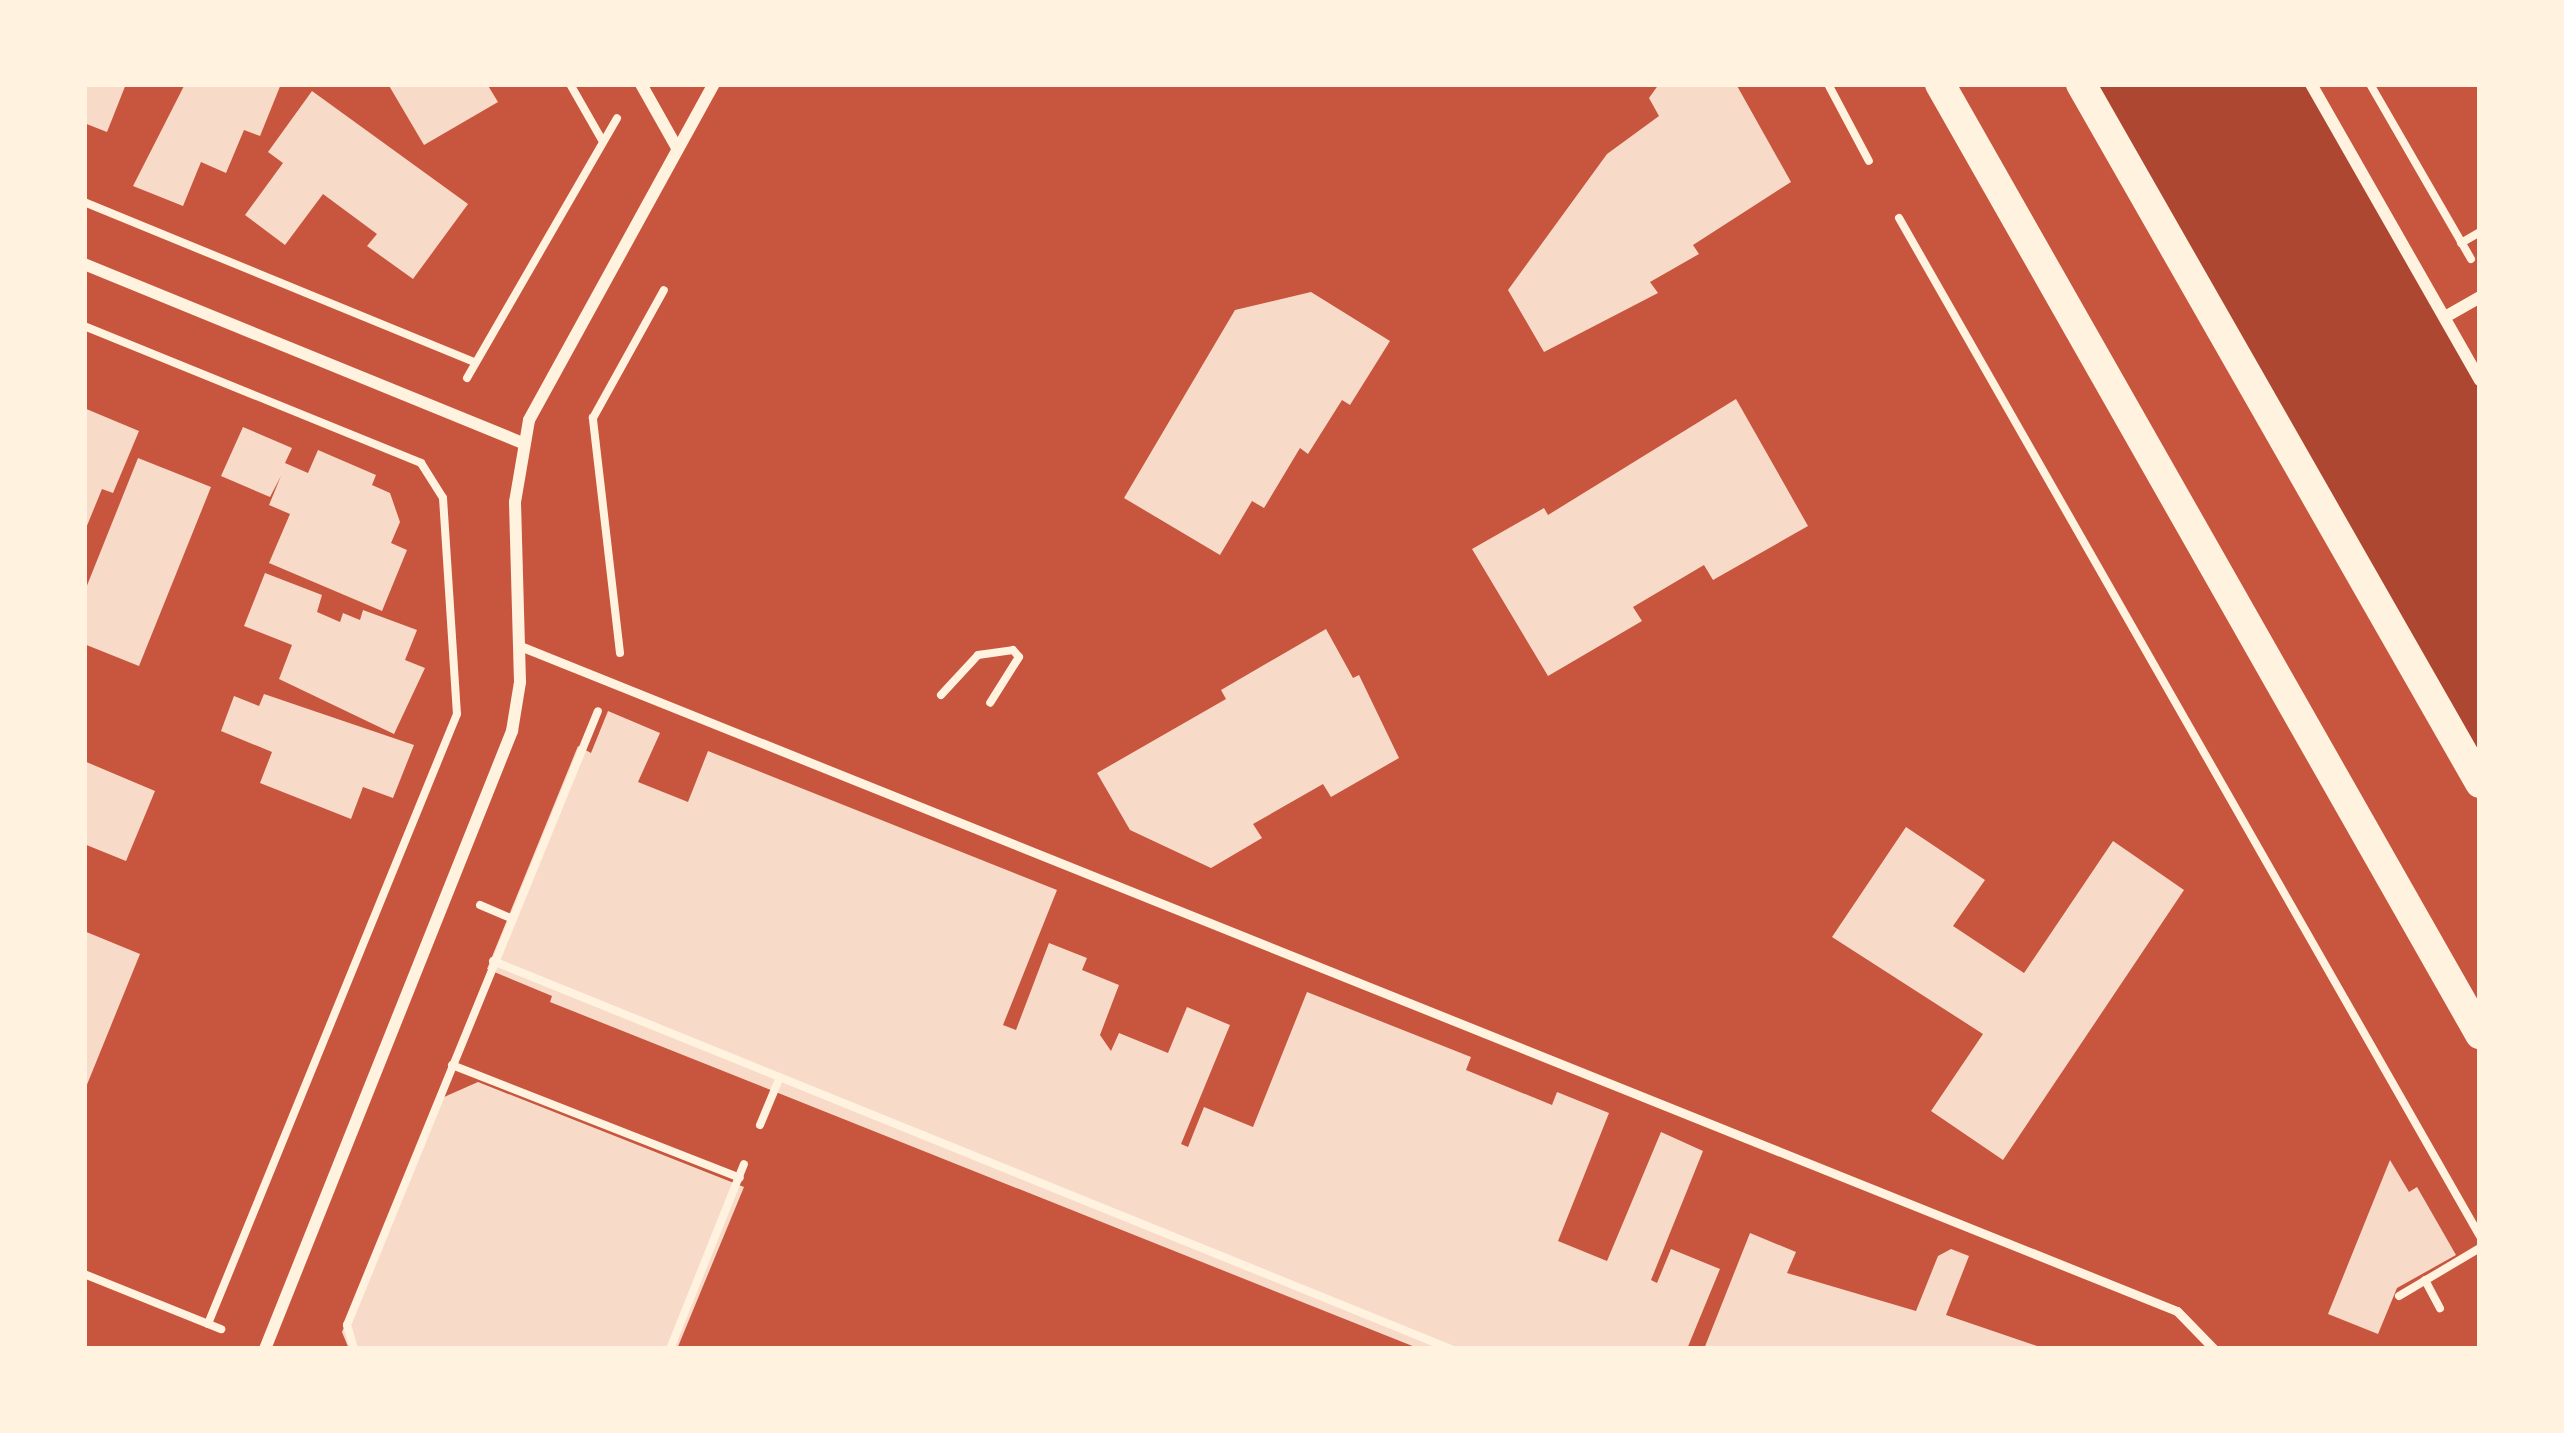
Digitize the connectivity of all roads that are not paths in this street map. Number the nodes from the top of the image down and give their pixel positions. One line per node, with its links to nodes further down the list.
1 (641, 84): 6 (street)
2 (714, 84): 6 (street)
3 (1940, 84): 14 (main road)
4 (2081, 84): 13 (main road)
5 (2311, 84): 9 (street)
6 (677, 148): 11 (street)
7 (84, 264): 11 (street)
8 (2480, 297): 9 (street)
9 (2445, 317): 10 (street)
10 (2480, 380)
11 (522, 443): 12 (street)
12 (520, 646): 15 (street); 16 (lane)
13 (2480, 783)
14 (2480, 1034)
15 (265, 1349)
16 (2214, 1349)

